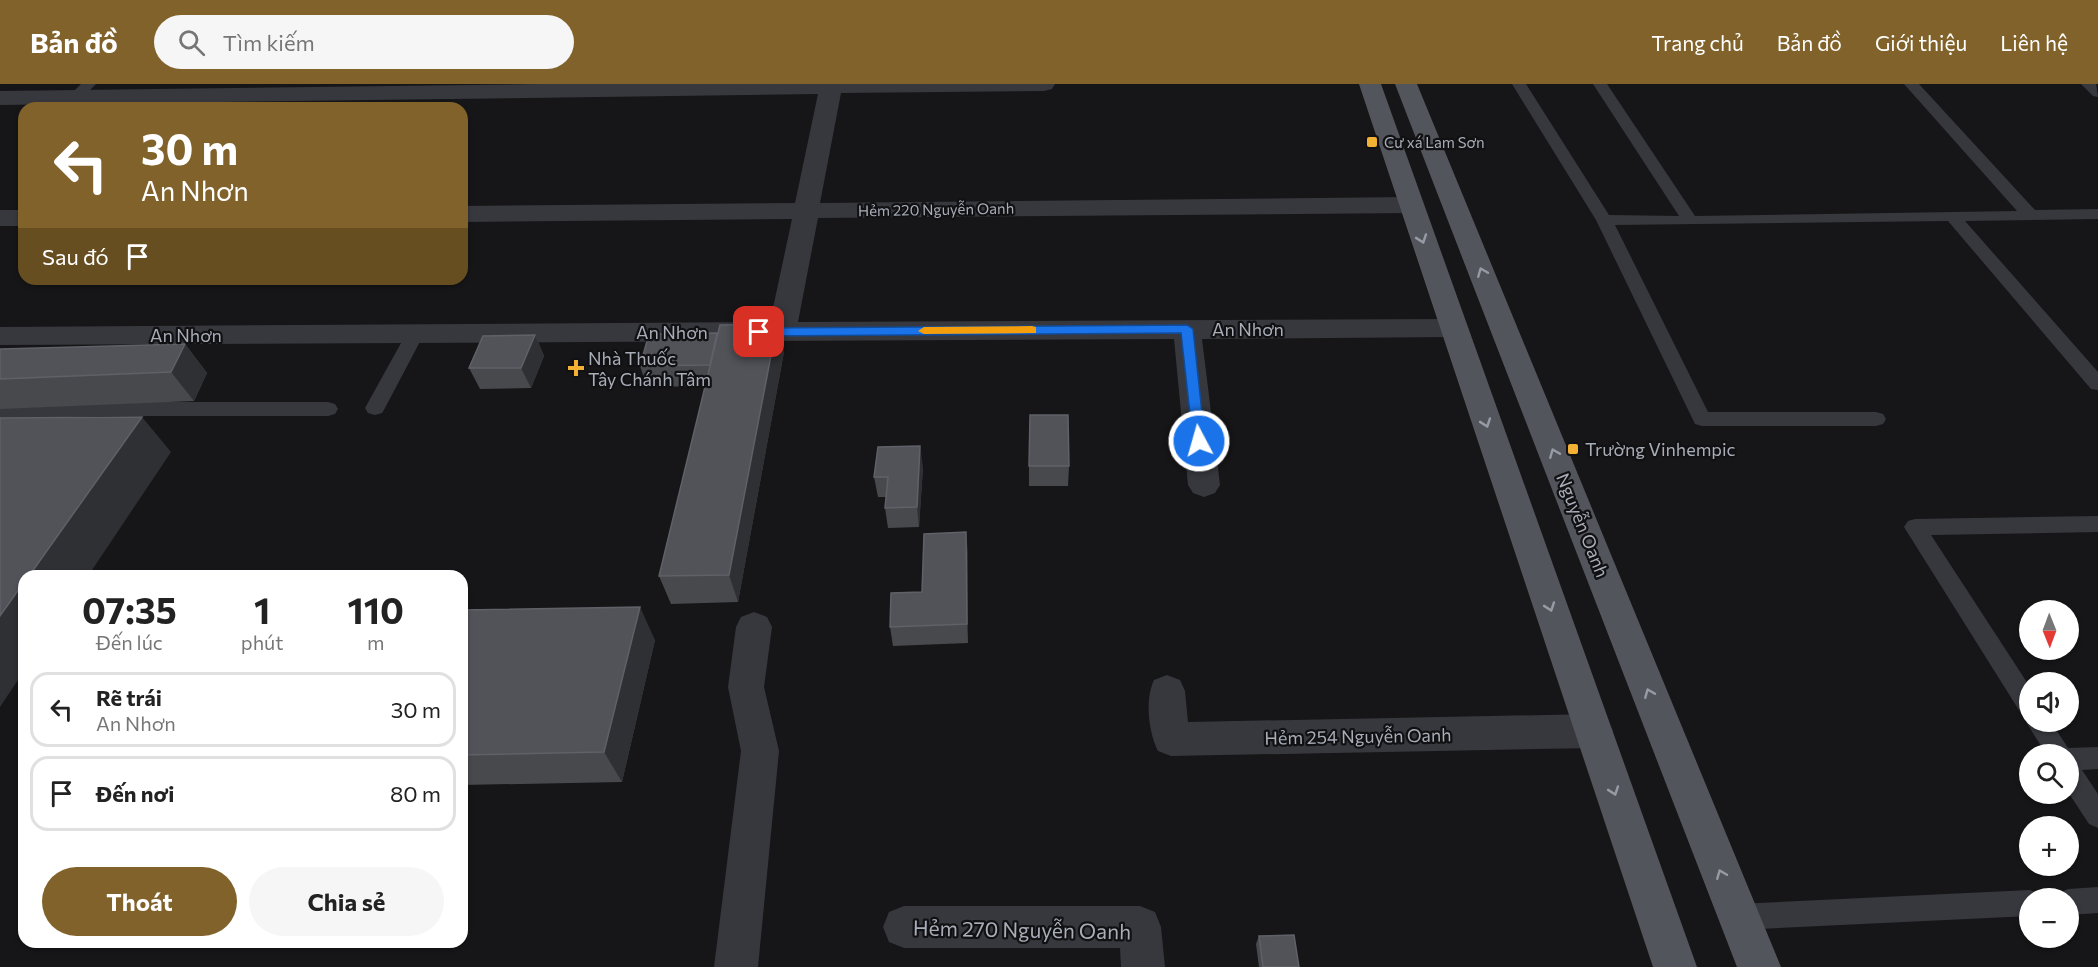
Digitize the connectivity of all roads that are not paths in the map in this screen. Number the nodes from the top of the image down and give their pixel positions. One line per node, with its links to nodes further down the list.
1 (1044, 84): 8 (street)
2 (1370, 84): 15 (main road)
3 (1406, 84): 25 (main road, Nguyễn Oanh, one-way to 3)
4 (1520, 84): 23 (lane)
5 (1600, 84): 24 (lane)
6 (1911, 84): 19 (lane)
7 (2088, 84): 12 (lane)
8 (832, 85): 9 (street); 16 (street)
9 (610, 87): 13 (street)
10 (247, 89): 11 (street); 13 (street)
11 (82, 91): 14 (street)
12 (2098, 93)
13 (408, 95)
14 (0, 98)
15 (1410, 205): 16 (street, Hẻm 220 Nguyễn Oanh); 26 (main road, one-way to 26)
16 (806, 211): 17 (street, Hẻm 220 Nguyễn Oanh); 28 (street)
17 (468, 214)
18 (2098, 214): 19 (lane)
19 (2031, 216): 20 (lane)
20 (1953, 217): 24 (lane); 31 (lane)
21 (0, 218): 22 (street)
22 (18, 218)
23 (1604, 220): 24 (lane); 35 (lane)
24 (1690, 221)
25 (1504, 327): 26 (main road); 49 (main road, Nguyễn Oanh, one-way to 25)
26 (1452, 328): 27 (street, An Nhơn); 41 (main road, one-way to 41)
27 (1187, 329): 28 (street, An Nhơn); 36 (street)
28 (782, 332): 29 (street, An Nhơn)
29 (415, 334): 30 (street, An Nhơn); 32 (lane)
30 (0, 336)
31 (2098, 384)
32 (375, 408)
33 (328, 409): 34 (lane)
34 (0, 412)
35 (1876, 419)
36 (1204, 486)
37 (2098, 524): 40 (lane)
38 (754, 627): 51 (street)
39 (1167, 691): 41 (street, Hẻm 254 Nguyễn Oanh)
40 (2019, 691)
41 (1594, 731): 53 (main road, one-way to 53)
42 (2098, 758): 43 (lane)
43 (2079, 759)
44 (2079, 787): 45 (lane)
45 (2098, 816)
46 (2098, 900): 47 (lane)
47 (2079, 901)
48 (2019, 904): 49 (lane)
49 (1738, 917): 54 (main road, Nguyễn Oanh)
50 (904, 927): 52 (street, Hẻm 270 Nguyễn Oanh)
51 (735, 967)
52 (1143, 967)
53 (1675, 967)
54 (1759, 967)

